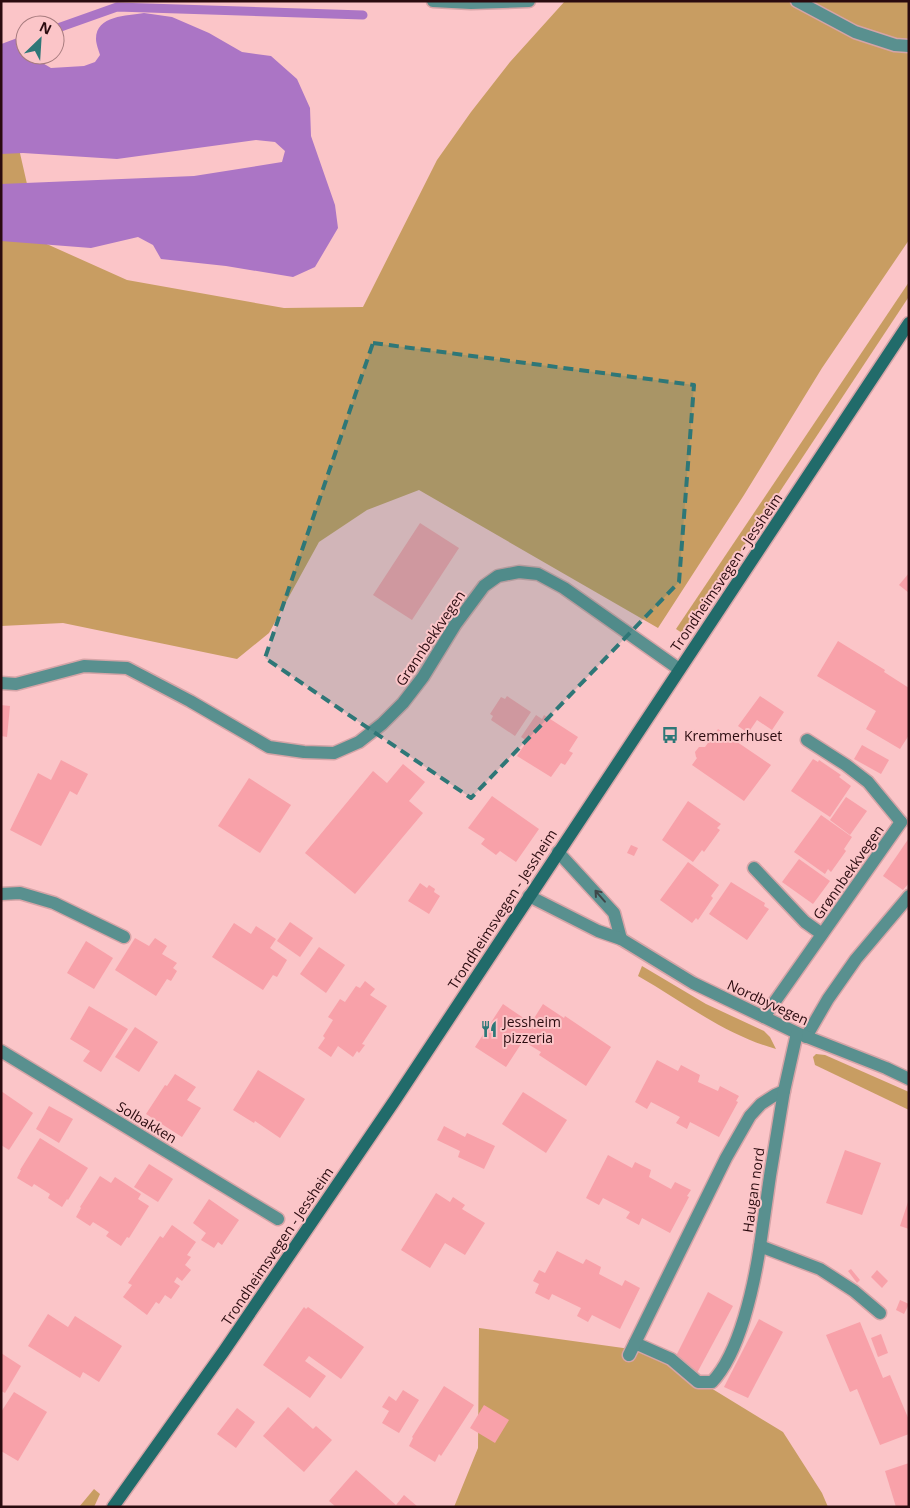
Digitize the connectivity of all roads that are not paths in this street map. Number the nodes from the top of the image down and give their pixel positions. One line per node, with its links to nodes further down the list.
1 (433, 1): 4 (street)
2 (529, 1): 4 (street)
3 (797, 1): 5 (street)
4 (470, 2)
5 (909, 46)
6 (909, 323): 7 (main road, Trondheimsvegen - Jessheim)
7 (679, 669): 8 (street, Grønnbekkvegen); 10 (main road, Trondheimsvegen - Jessheim)
8 (1, 683)
9 (807, 740): 15 (street, Grønnbekkvegen)
10 (558, 852): 13 (main road, Trondheimsvegen - Jessheim); 17 (street, one-way to 10)
11 (754, 868): 15 (street)
12 (1, 894): 16 (street)
13 (529, 896): 17 (street, Nordbyvegen); 28 (main road, Trondheimsvegen - Jessheim)
14 (909, 896): 19 (street, Haugan nord)
15 (822, 934): 18 (street, Grønnbekkvegen)
16 (124, 937)
17 (621, 939): 18 (street, Nordbyvegen)
18 (764, 1017): 19 (street, Nordbyvegen)
19 (802, 1035): 21 (street, Nordbyvegen); 22 (street, Haugan nord)
20 (1, 1051): 23 (street, Solbakken)
21 (909, 1079)
22 (784, 1091): 24 (street, Haugan nord); 26 (street)
23 (278, 1219)
24 (760, 1246): 25 (street, Haugan nord); 26 (street)
25 (880, 1313)
26 (635, 1342): 27 (street)
27 (629, 1355)
28 (113, 1507)

